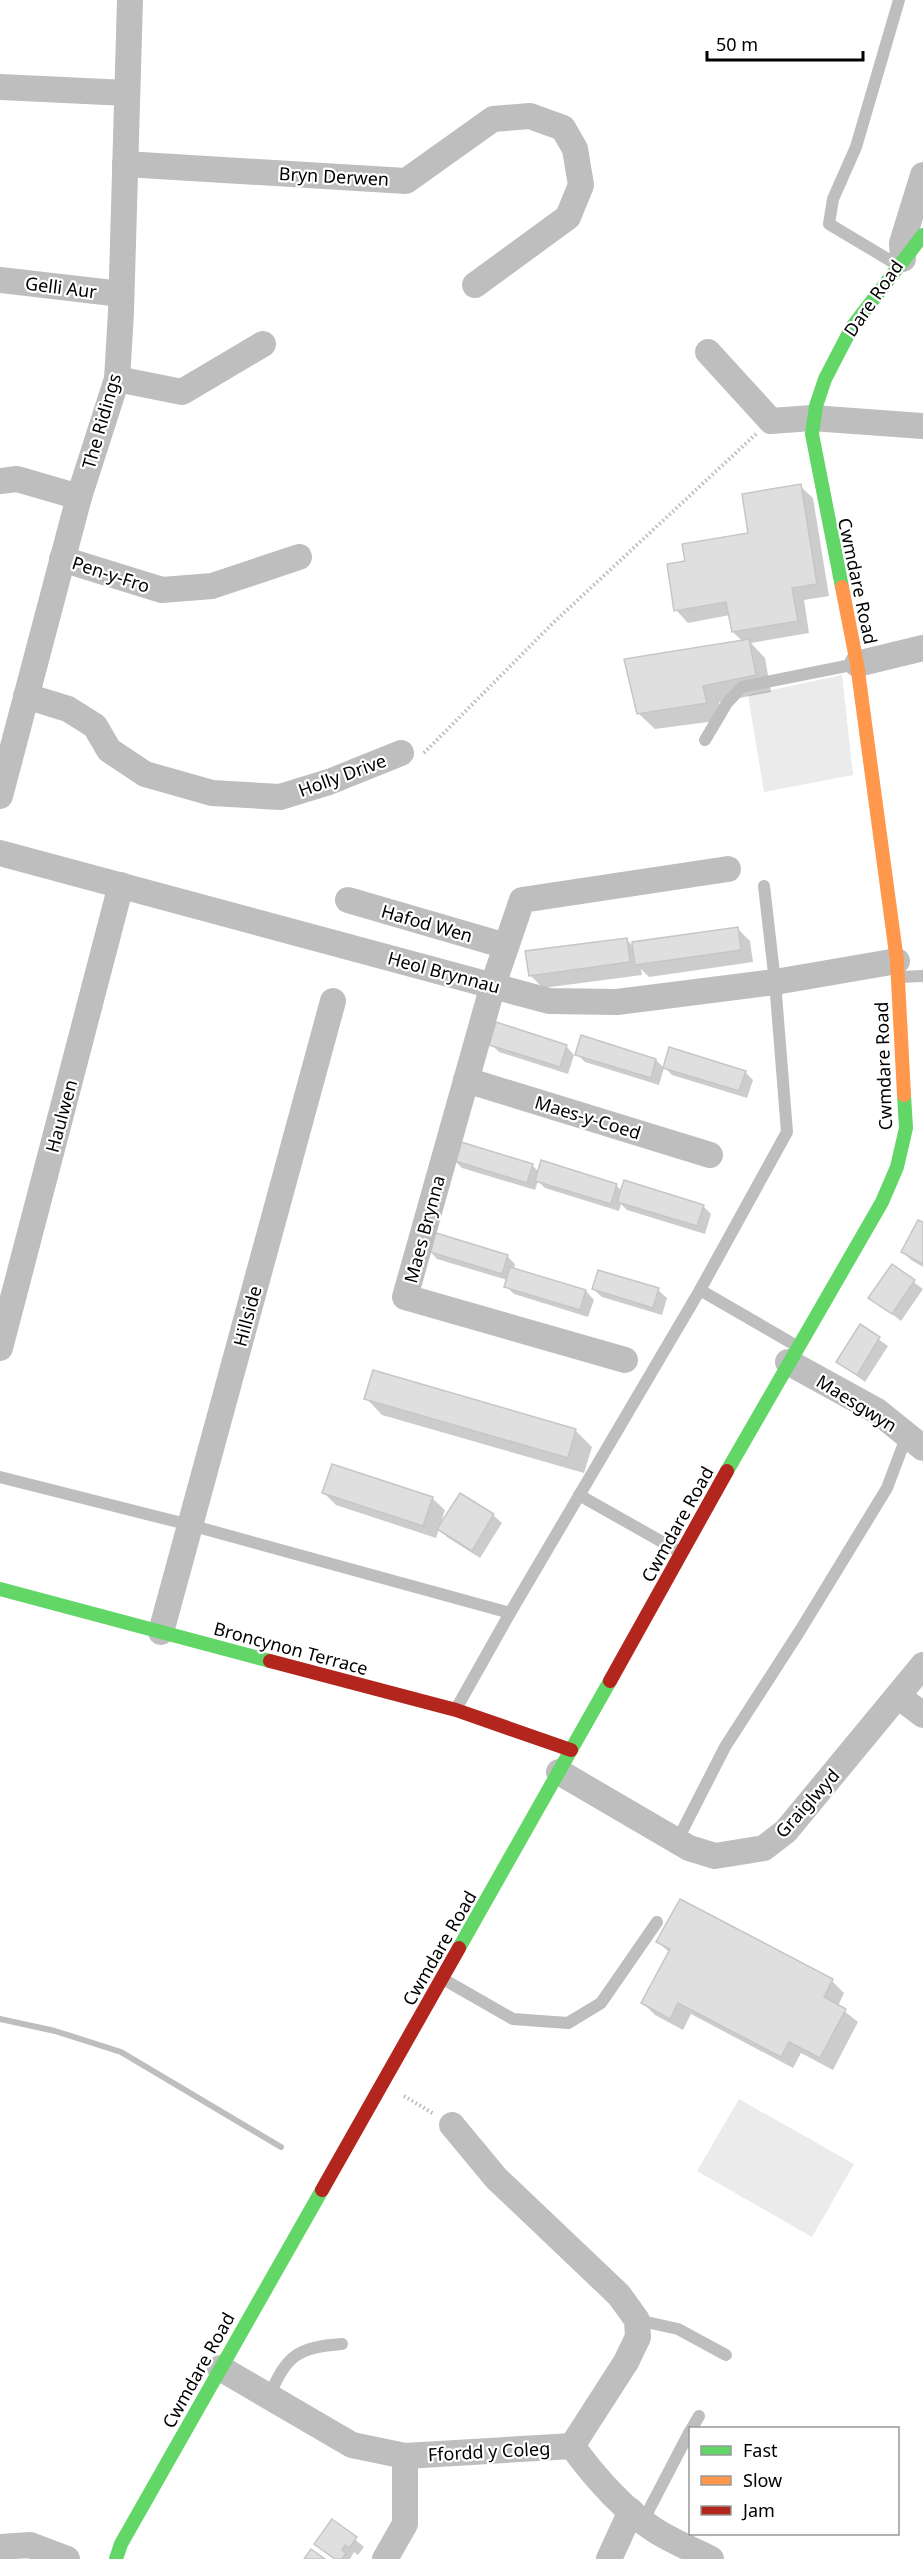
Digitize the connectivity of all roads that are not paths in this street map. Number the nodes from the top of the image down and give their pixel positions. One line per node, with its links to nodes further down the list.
1 (130, 0): 4 (street, The Ridings)
2 (899, 0): 8 (lane)
3 (0, 87): 4 (street)
4 (127, 93): 5 (street, The Ridings)
5 (125, 164): 10 (street, Bryn Derwen); 11 (street, The Ridings)
6 (923, 175): 8 (street, Dare Road)
7 (923, 235): 8 (street)
8 (900, 262): 15 (street, Dare Road)
9 (0, 280): 11 (street, Gelli Aur)
10 (475, 285)
11 (121, 294): 14 (street, The Ridings)
12 (263, 344): 14 (street)
13 (708, 352): 15 (street)
14 (117, 379): 18 (street, The Ridings)
15 (812, 418): 16 (street); 22 (street, Cwmdare Road)
16 (923, 426)
17 (0, 481): 18 (street)
18 (79, 497): 20 (street, The Ridings)
19 (299, 557): 20 (street, Pen-y-Fro)
20 (63, 559): 23 (street, The Ridings)
21 (923, 648): 22 (street)
22 (857, 664): 24 (lane); 33 (street, Cwmdare Road)
23 (26, 696): 25 (street, Holly Drive); 26 (street, The Ridings)
24 (705, 740)
25 (401, 753)
26 (0, 796)
27 (0, 853): 29 (street, Heol Brynnau)
28 (728, 869): 32 (street)
29 (121, 885): 36 (street, Heol Brynnau); 40 (street, Haulwen)
30 (764, 886): 35 (lane)
31 (348, 900): 32 (street, Hafod Wen)
32 (506, 946): 36 (street)
33 (898, 969): 34 (lane); 35 (street, Heol Brynnau); 43 (street, Cwmdare Road)
34 (923, 976)
35 (776, 982): 36 (street, Heol Brynnau); 41 (lane)
36 (493, 985): 38 (street)
37 (333, 1001): 48 (street, Hillside)
38 (465, 1080): 39 (street, Maes-y-Coed); 44 (street, Maes Brynna)
39 (710, 1155)
40 (10, 1266): 42 (street, Haulwen)
41 (700, 1290): 43 (lane); 47 (lane)
42 (0, 1347)
43 (792, 1354): 45 (street, Maesgwyn); 49 (street, Cwmdare Road)
44 (625, 1360)
45 (915, 1441): 58 (lane)
46 (0, 1477): 48 (lane)
47 (579, 1495): 49 (lane); 51 (lane)
48 (190, 1525): 51 (lane); 52 (street, Hillside)
49 (681, 1553): 57 (street, Cwmdare Road)
50 (0, 1589): 52 (street, Broncynon Terrace)
51 (510, 1613): 55 (lane)
52 (161, 1632): 55 (street, Broncynon Terrace)
53 (923, 1665): 54 (street, Graiglwyd)
54 (898, 1695): 56 (street); 58 (street, Graiglwyd)
55 (456, 1710): 57 (street, Broncynon Terrace)
56 (923, 1715)
57 (565, 1761): 58 (street, Graiglwyd); 60 (street, Cwmdare Road)
58 (677, 1841)
59 (657, 1922): 60 (lane)
60 (442, 1978): 65 (street, Cwmdare Road)
61 (453, 2125): 62 (street)
62 (637, 2320): 64 (lane); 69 (street)
63 (342, 2344): 66 (lane)
64 (726, 2355)
65 (220, 2368): 66 (street, Ffordd y Coleg); 75 (street, Cwmdare Road)
66 (269, 2397): 71 (street, Ffordd y Coleg)
67 (699, 2415): 68 (lane)
68 (693, 2427)
69 (572, 2446): 71 (street, Ffordd y Coleg); 72 (street, Ffordd y Coleg)
70 (687, 2447): 72 (lane)
71 (405, 2456): 76 (street, Ffordd y Coleg)
72 (637, 2516): 77 (street); 78 (street, Ffordd y Coleg)
73 (10, 2551): 74 (street)
74 (67, 2559)
75 (116, 2559)
76 (385, 2559)
77 (609, 2559)
78 (711, 2559)

